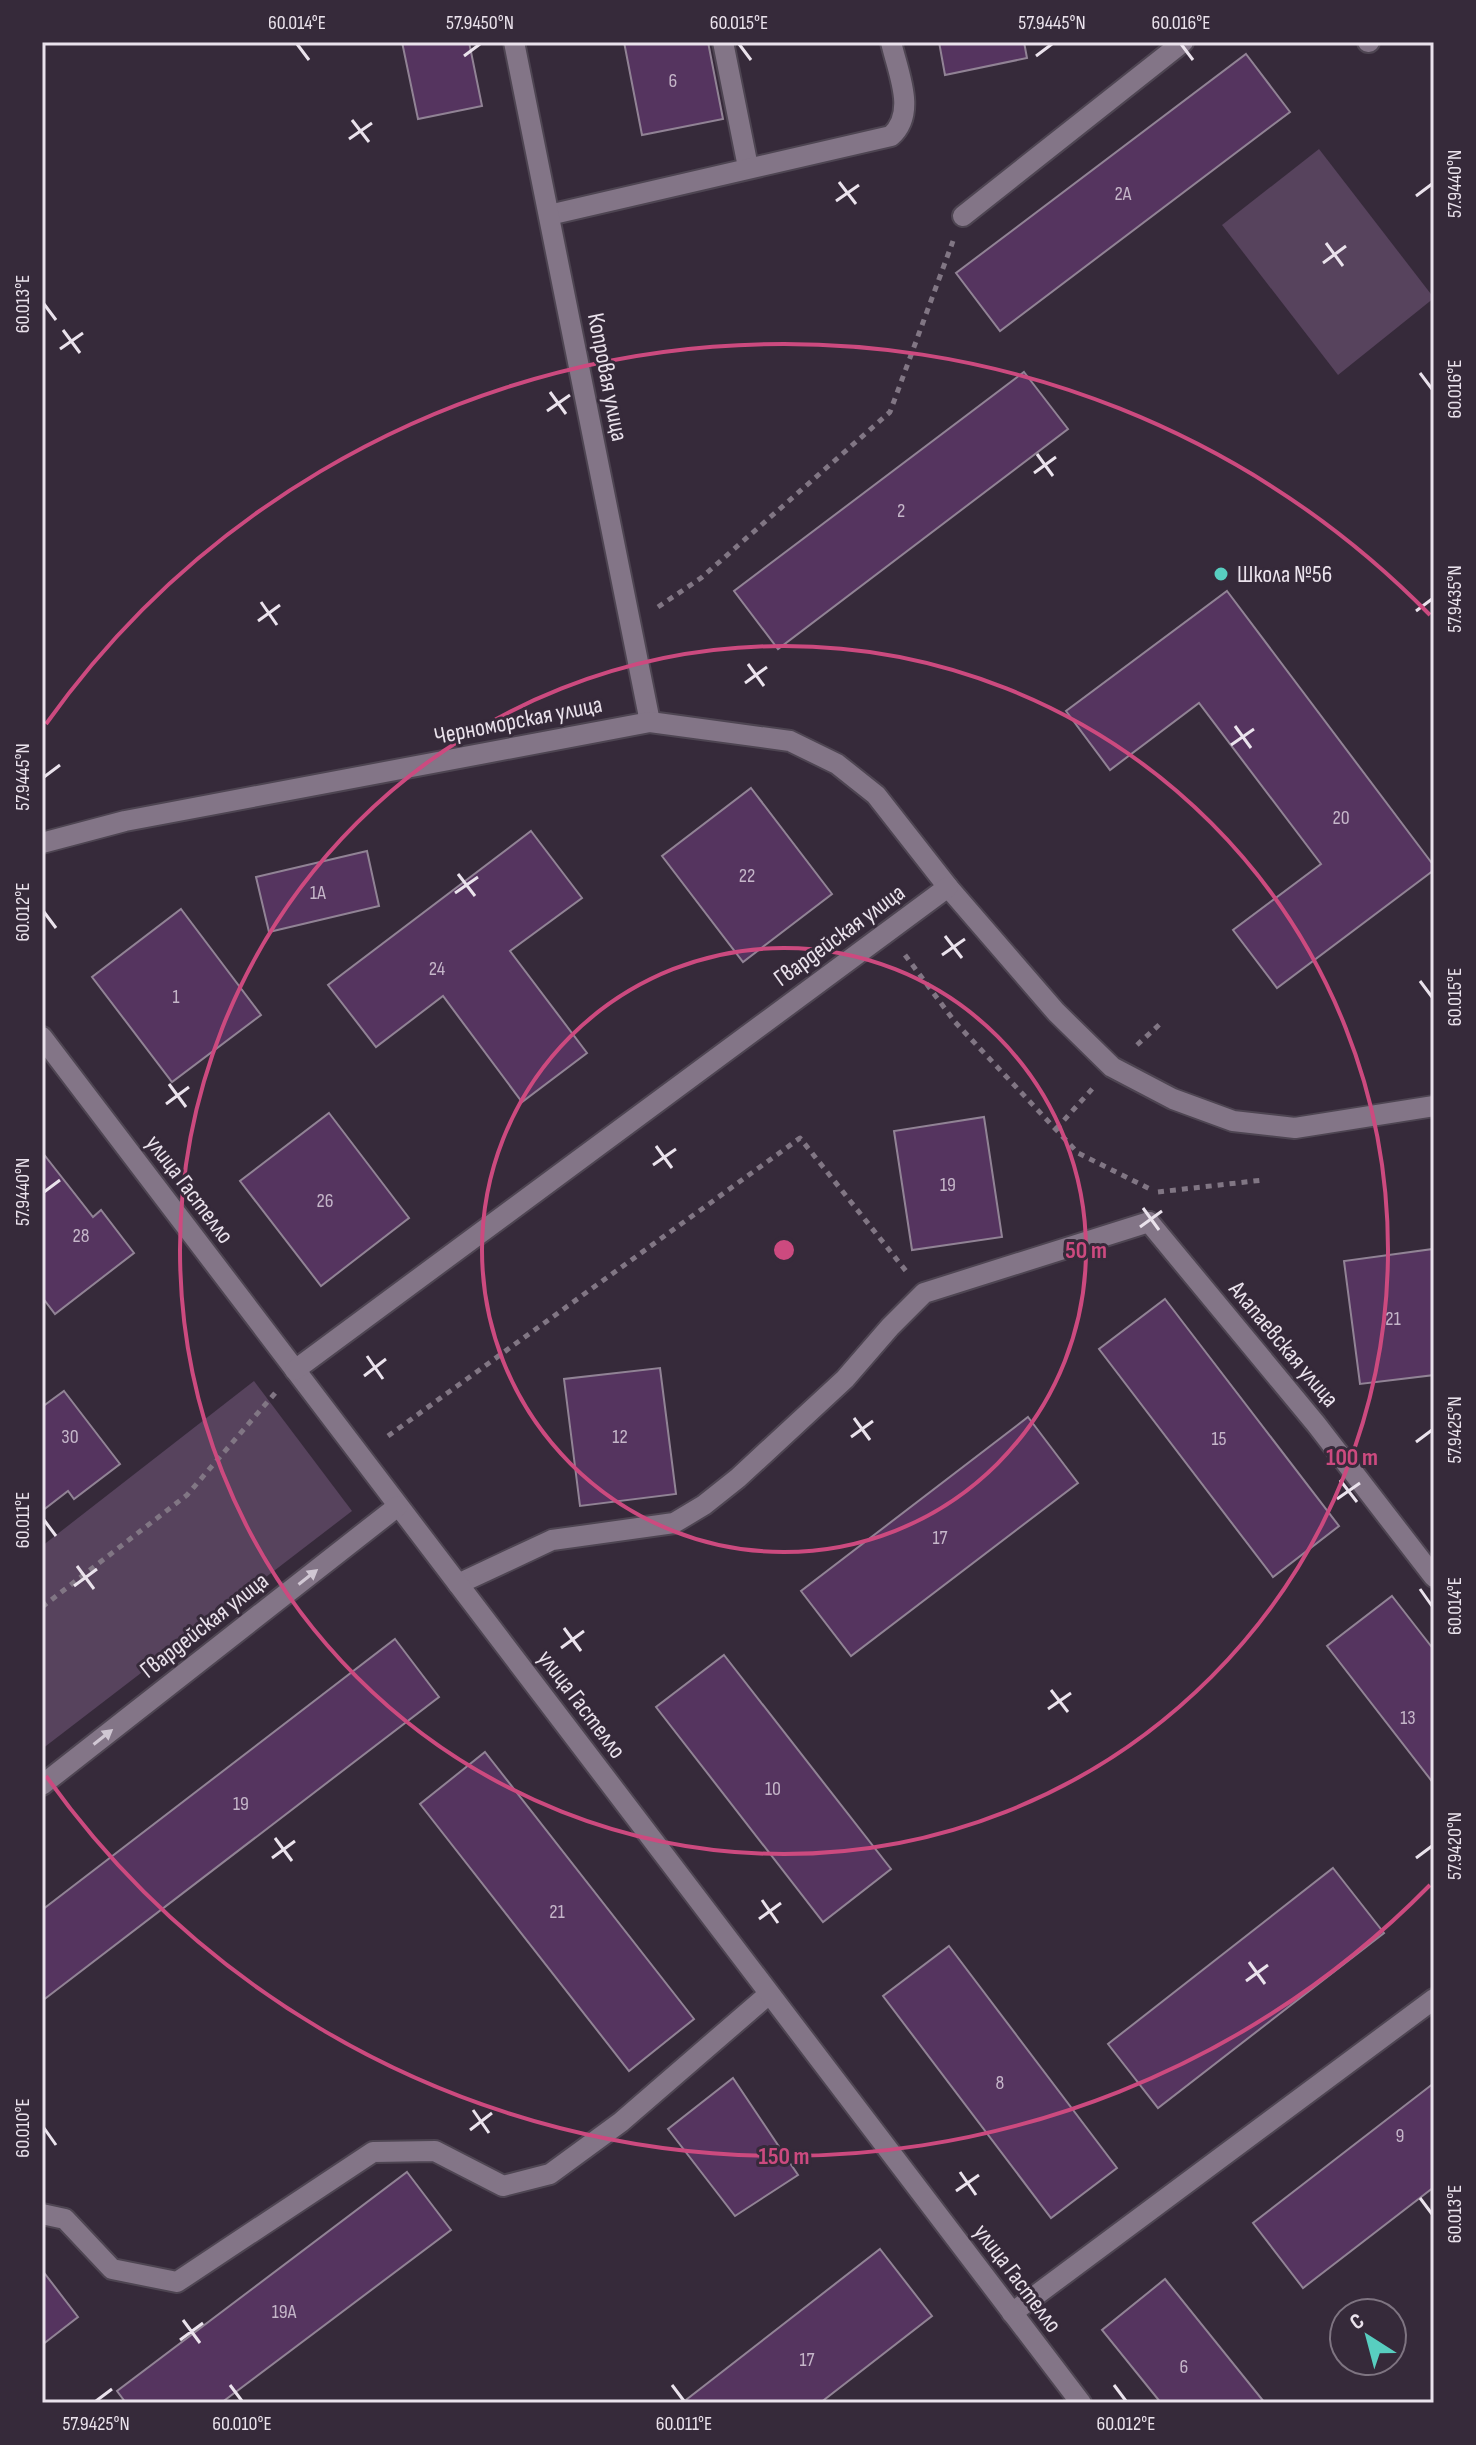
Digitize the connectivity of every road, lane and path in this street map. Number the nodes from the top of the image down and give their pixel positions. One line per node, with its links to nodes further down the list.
1 (514, 42): 6 (street, Копровая улица)
2 (723, 42): 5 (street)
3 (891, 42): 5 (street)
4 (1183, 42): 7 (street)
5 (748, 167): 6 (street)
6 (549, 215): 8 (street, Копровая улица)
7 (963, 216): 8 (path)
8 (631, 626): 9 (street, Копровая улица)
9 (650, 722): 10 (street, Черноморская улица); 11 (street, Черноморская улица)
10 (42, 843)
11 (948, 887): 12 (street, Гвардейская улица); 14 (street)
12 (888, 932): 16 (path); 19 (street, Гвардейская улица)
13 (42, 1037): 19 (street, улица Гастелло)
14 (1434, 1106)
15 (1263, 1180): 16 (path)
16 (1156, 1192): 17 (path)
17 (1149, 1222): 18 (street); 22 (street, Алапаевская улица)
18 (924, 1293): 20 (path); 23 (street)
19 (295, 1370): 21 (street, улица Гастелло); 24 (path)
20 (388, 1436)
21 (398, 1506): 23 (street, улица Гастелло); 25 (street, Гвардейская улица, one-way to 21)
22 (1434, 1577)
23 (458, 1584): 26 (street, улица Гастелло)
24 (42, 1607)
25 (42, 1785)
26 (769, 1994): 28 (street); 29 (street, улица Гастелло)
27 (1434, 1999): 29 (street)
28 (42, 2214)
29 (1012, 2313): 30 (street, улица Гастелло)
30 (1081, 2403)

